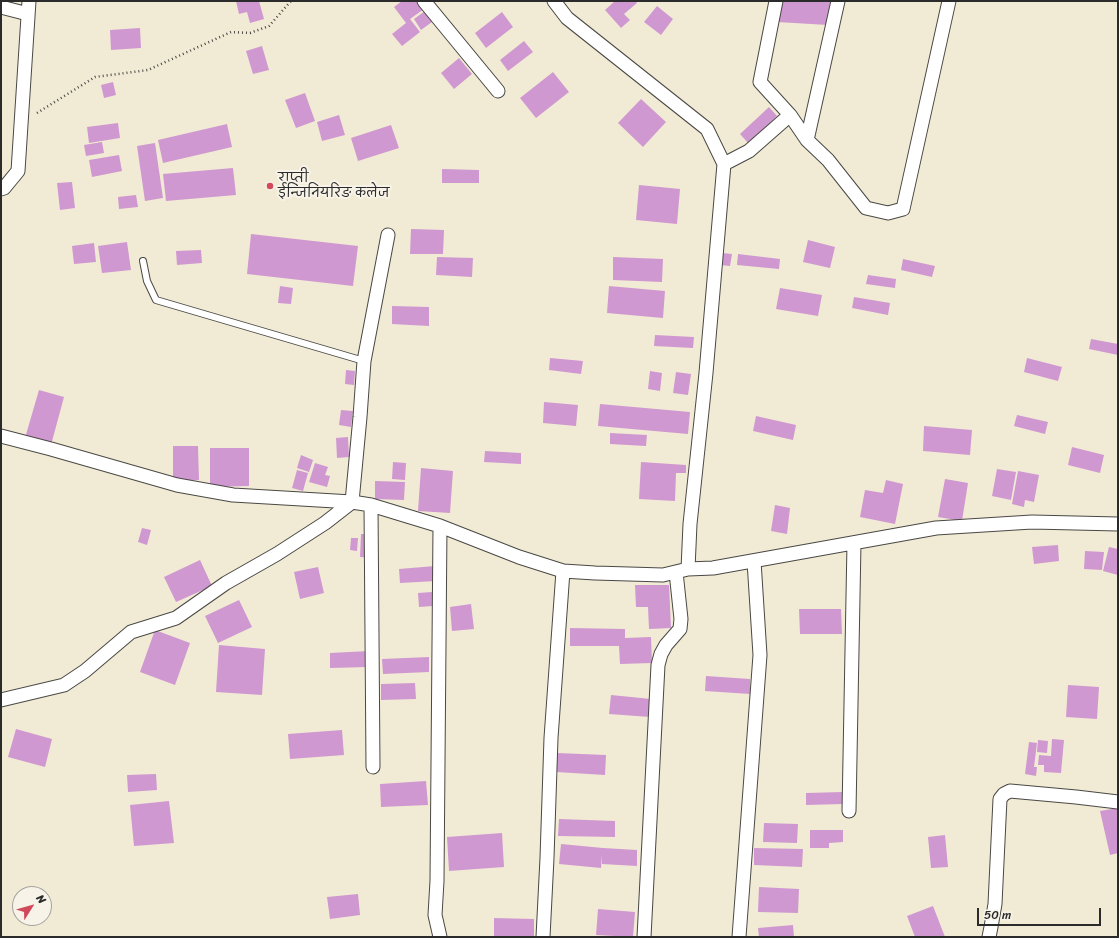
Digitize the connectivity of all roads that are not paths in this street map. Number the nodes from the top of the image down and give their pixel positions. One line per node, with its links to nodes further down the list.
1 (29, 1): 8 (street)
2 (424, 1): 9 (street)
3 (554, 1): 12 (street)
4 (776, 1): 10 (street)
5 (838, 1): 11 (street)
6 (950, 1): 11 (street)
7 (1, 8): 8 (street)
8 (28, 14): 13 (street)
9 (498, 92)
10 (790, 115): 11 (street); 12 (street)
11 (807, 140)
12 (724, 164): 24 (street)
13 (1, 189)
14 (388, 235): 16 (street)
15 (143, 261): 16 (lane)
16 (364, 361): 18 (street)
17 (1, 436): 18 (street)
18 (352, 502): 19 (street); 26 (street)
19 (372, 505): 21 (street); 27 (street)
20 (1118, 524): 22 (street)
21 (440, 526): 25 (street); 30 (street)
22 (854, 543): 23 (street); 29 (street)
23 (754, 561): 24 (street); 33 (street)
24 (682, 570): 25 (street); 32 (street)
25 (563, 571): 31 (street)
26 (1, 700)
27 (373, 767)
28 (1118, 802): 34 (street)
29 (849, 811)
30 (440, 937)
31 (543, 937)
32 (644, 937)
33 (739, 937)
34 (989, 937)

